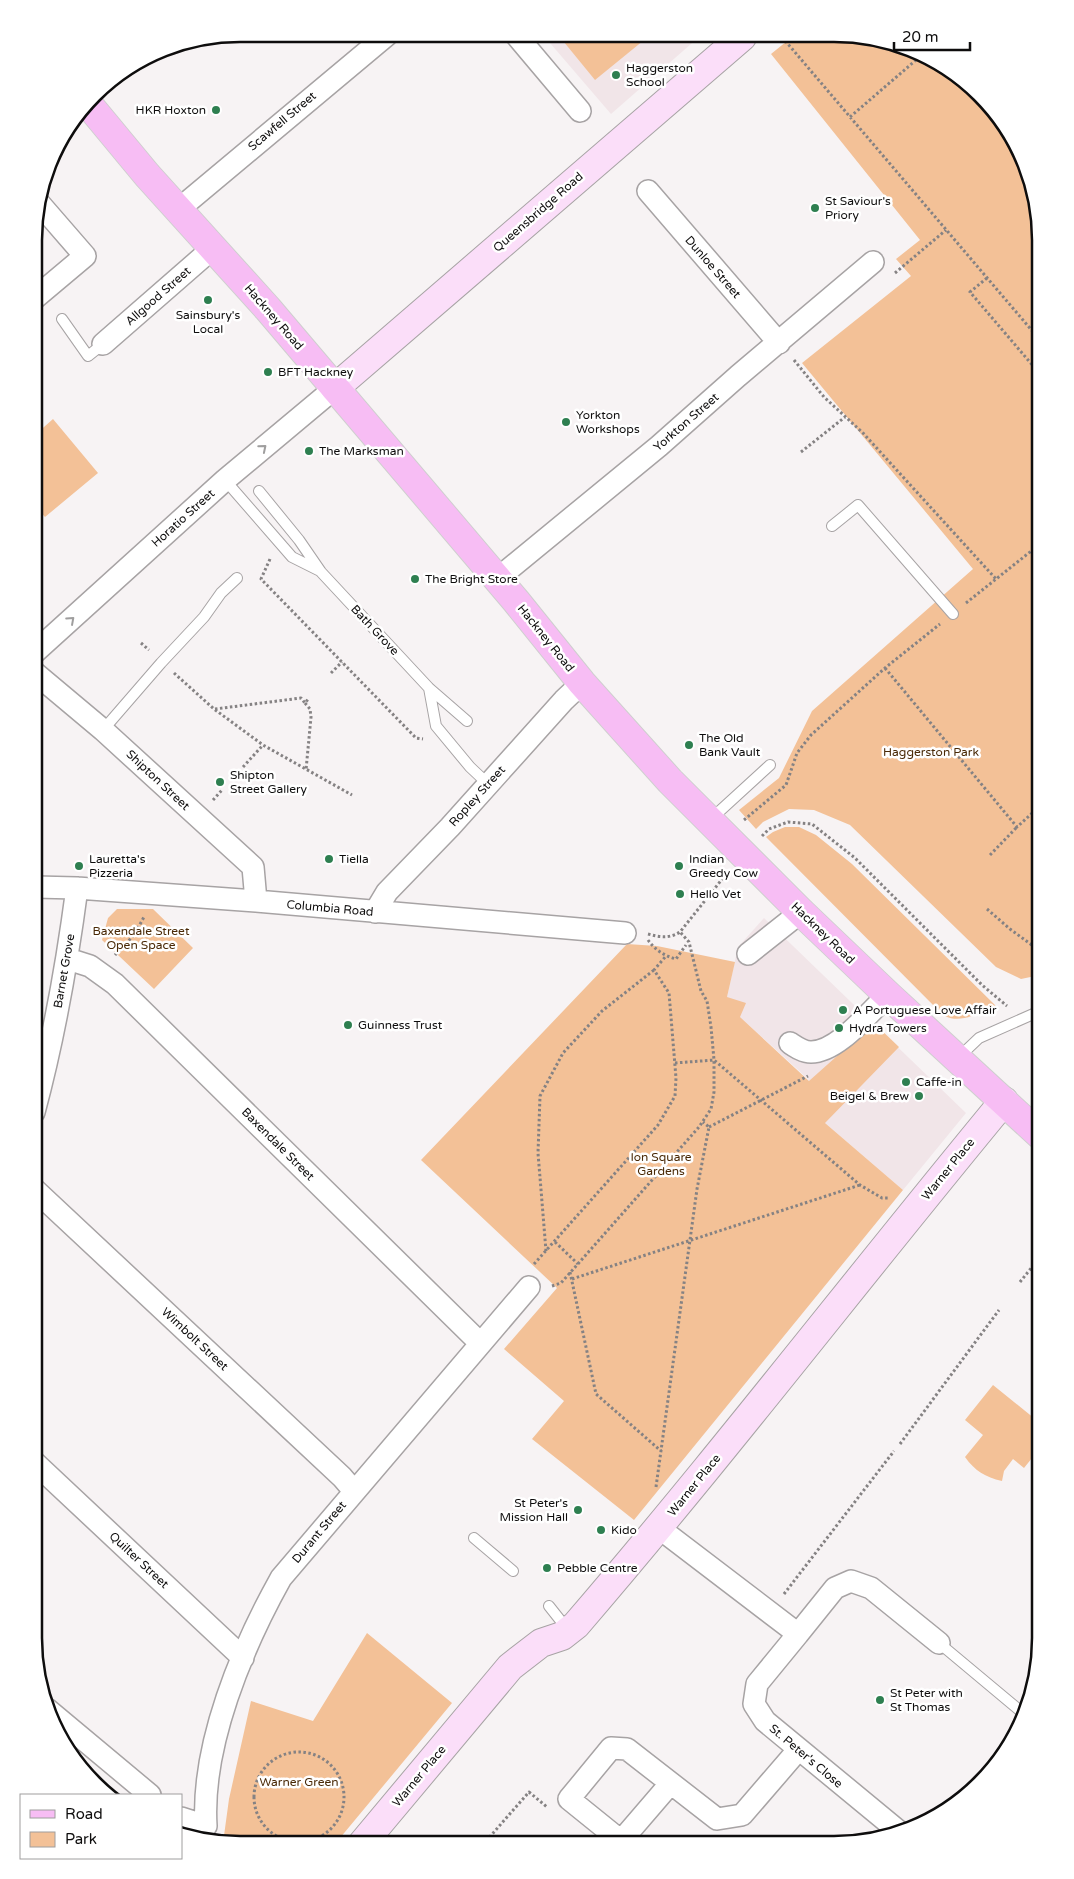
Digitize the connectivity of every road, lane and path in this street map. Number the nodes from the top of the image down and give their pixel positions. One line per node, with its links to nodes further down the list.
1 (379, 42): 11 (street, Scawfell Street)
2 (521, 42): 6 (street)
3 (736, 42): 23 (main road, Queensbridge Road)
4 (786, 42): 8 (path)
5 (915, 61): 8 (path)
6 (580, 111)
7 (85, 117): 11 (main road, Hackney Road)
8 (850, 117): 12 (path)
9 (648, 191): 20 (street, Dunloe Street)
10 (45, 210): 17 (street)
11 (179, 210): 13 (main road, Hackney Road)
12 (946, 230): 15 (path); 16 (path)
13 (213, 248): 21 (street, Allgood Street); 23 (main road, Hackney Road)
14 (873, 262): 20 (street, Yorkton Street)
15 (891, 276)
16 (987, 278): 19 (path); 22 (path)
17 (42, 292)
18 (62, 320): 21 (lane)
19 (1032, 331)
20 (779, 343): 24 (path); 33 (street, Yorkton Street)
21 (103, 344)
22 (1032, 365)
23 (335, 388): 26 (street, Horatio Street, one-way to 23); 33 (main road, Hackney Road)
24 (845, 417): 25 (path); 34 (path)
25 (801, 452)
26 (225, 480): 31 (lane, Bath Grove); 37 (street, Horatio Street, one-way to 26)
27 (259, 491): 31 (lane, Bath Grove)
28 (832, 526): 35 (lane)
29 (1032, 550): 34 (path)
30 (273, 553): 38 (path)
31 (321, 572): 44 (lane, Bath Grove)
32 (238, 578): 39 (lane)
33 (497, 579): 43 (main road, Hackney Road)
34 (996, 579): 35 (path)
35 (953, 614): 40 (path)
36 (141, 643): 39 (path)
37 (42, 646)
38 (342, 662): 41 (path); 51 (path)
39 (162, 663): 47 (path); 49 (lane)
40 (885, 668): 50 (path); 60 (path)
41 (332, 673)
42 (42, 679): 49 (street, Shipton Street)
43 (582, 682): 56 (street, Ropley Street); 59 (main road, Hackney Road)
44 (429, 688): 48 (lane, Bath Grove); 56 (lane)
45 (309, 698): 46 (path)
46 (305, 703): 47 (path); 55 (path)
47 (214, 709): 52 (path)
48 (467, 721)
49 (103, 730): 66 (street, Shipton Street)
50 (811, 735)
51 (429, 740)
52 (263, 744): 54 (path); 55 (path)
53 (770, 764): 59 (lane)
54 (243, 767)
55 (306, 770): 57 (path)
56 (488, 784): 68 (street, Ropley Street)
57 (352, 795)
58 (1032, 813): 60 (path)
59 (710, 820): 69 (main road, Hackney Road)
60 (1017, 827): 62 (path)
61 (761, 836): 81 (path)
62 (990, 855)
63 (719, 881): 71 (path)
64 (42, 887): 65 (street, Columbia Road)
65 (77, 888): 66 (street, Columbia Road); 77 (street, Barnet Grove)
66 (256, 901): 68 (street, Columbia Road)
67 (987, 909): 74 (path)
68 (375, 912): 72 (street, Columbia Road)
69 (801, 912): 75 (street); 80 (main road, Hackney Road)
70 (146, 914): 79 (path)
71 (680, 932): 72 (path); 86 (path)
72 (634, 933): 76 (path)
73 (686, 945): 76 (path)
74 (1032, 945)
75 (748, 954)
76 (666, 956): 78 (path)
77 (68, 959): 79 (street, Baxendale Street); 84 (street, Barnet Grove)
78 (654, 970): 87 (path); 99 (path)
79 (99, 972): 107 (street, Baxendale Street)
80 (888, 995): 83 (street); 85 (main road, Hackney Road)
81 (1011, 1009)
82 (1032, 1014): 85 (lane)
83 (790, 1043)
84 (42, 1056)
85 (958, 1059): 90 (main road, Hackney Road)
86 (714, 1060): 87 (path); 89 (path); 91 (path)
87 (675, 1063): 98 (path)
88 (806, 1078): 89 (path)
89 (762, 1100): 92 (path); 94 (path)
90 (1004, 1101): 93 (main road, Hackney Road); 96 (main road, Warner Place)
91 (703, 1122): 92 (path); 100 (path)
92 (709, 1127): 97 (path)
93 (1032, 1127)
94 (860, 1185): 96 (path); 97 (path)
95 (42, 1197): 113 (street, Wimbolt Street)
96 (902, 1228): 114 (main road, Warner Place)
97 (689, 1241): 103 (path); 110 (path)
98 (555, 1242): 99 (path); 100 (path)
99 (546, 1251): 105 (path)
100 (578, 1264): 102 (path)
101 (1032, 1267): 104 (path)
102 (570, 1272): 103 (path); 105 (path)
103 (572, 1279): 110 (path)
104 (1020, 1282)
105 (530, 1286): 107 (street, Durant Street)
106 (999, 1310): 108 (path)
107 (480, 1343): 113 (street, Durant Street)
108 (900, 1444)
109 (894, 1451): 118 (path)
110 (661, 1452): 112 (path)
111 (42, 1470): 122 (street, Quilter Street)
112 (659, 1489)
113 (354, 1490): 122 (street, Durant Street)
114 (659, 1528): 118 (street); 119 (main road, Warner Place)
115 (474, 1538): 116 (lane)
116 (513, 1571)
117 (549, 1606): 119 (lane)
118 (770, 1613): 120 (street)
119 (568, 1631): 133 (main road, Warner Place)
120 (798, 1634): 121 (street, St. Peter's Close); 125 (street, St. Peter's Close)
121 (939, 1644): 123 (lane)
122 (243, 1658): 129 (street, Durant Street)
123 (1018, 1709)
124 (61, 1720): 127 (street)
125 (798, 1750): 126 (street); 130 (street, St. Peter's Close)
126 (670, 1784): 135 (street); 136 (street)
127 (149, 1794)
128 (550, 1809): 134 (path)
129 (182, 1818)
130 (894, 1827)
131 (277, 1836): 132 (path)
132 (321, 1836)
133 (369, 1836)
134 (490, 1836)
135 (616, 1836)
136 (624, 1836)

